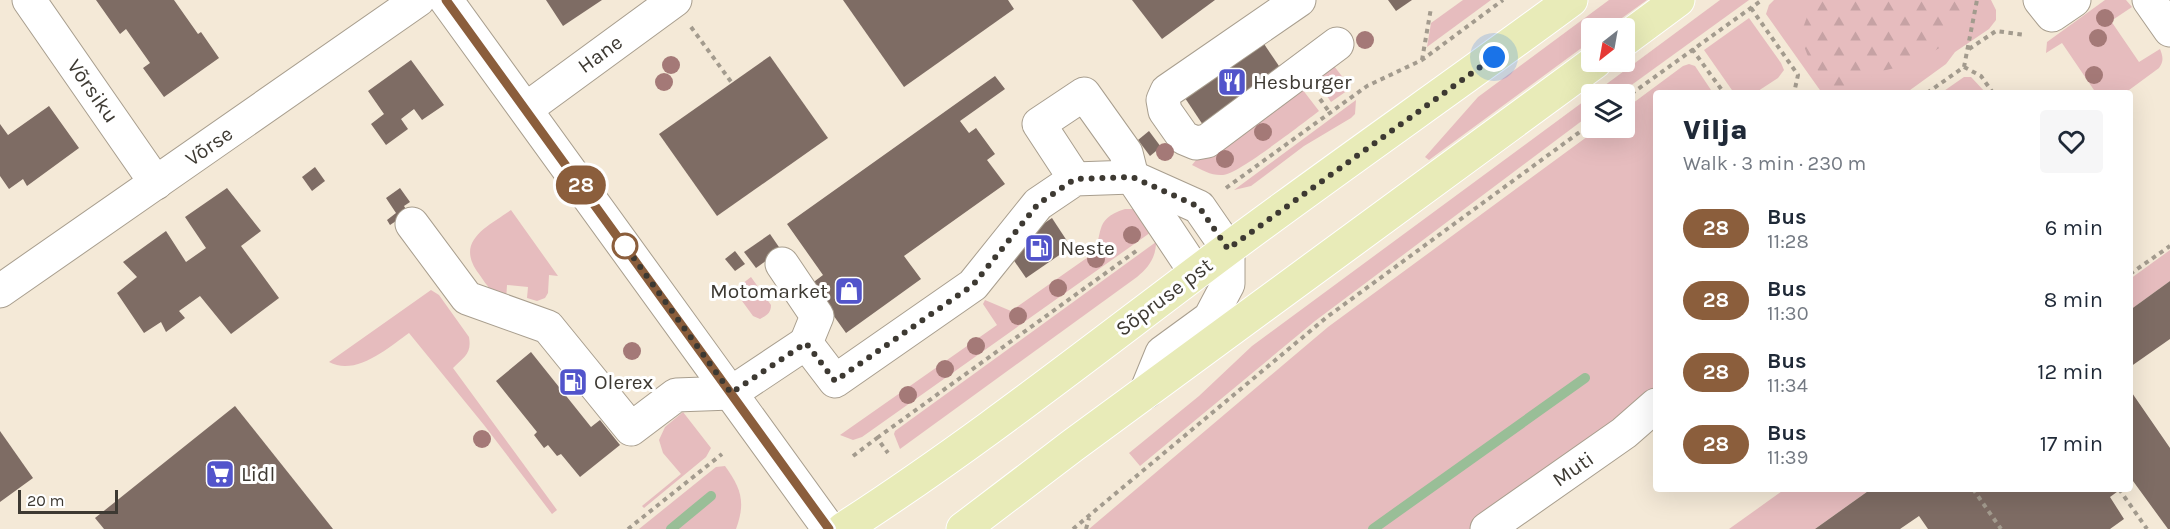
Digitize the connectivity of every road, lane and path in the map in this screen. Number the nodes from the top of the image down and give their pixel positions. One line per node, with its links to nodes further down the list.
1 (30, 0): 35 (street, Võrsiku)
2 (418, 0): 35 (street, Võrse)
3 (446, 0): 31 (street)
4 (1299, 0): 19 (street)
5 (1503, 0): 22 (path)
6 (1570, 0): 40 (main road, Sõpruse pst)
7 (1678, 0): 17 (main road)
8 (1762, 0): 14 (path)
9 (1977, 0): 21 (path)
10 (2040, 0): 11 (street)
11 (2074, 0)
12 (2149, 0): 16 (street)
13 (1431, 8): 22 (path)
14 (1751, 8): 20 (path); 27 (path)
15 (681, 11): 25 (path); 31 (street, Hane)
16 (2170, 30)
17 (1635, 32)
18 (2025, 36): 21 (path)
19 (1337, 44)
20 (1692, 49): 26 (path); 30 (path)
21 (1969, 49): 23 (path)
22 (1422, 60): 36 (path)
23 (1964, 67): 28 (path); 29 (path)
24 (1581, 72): 46 (main road)
25 (732, 82)
26 (1722, 90)
27 (1795, 90)
28 (1931, 90)
29 (1991, 90)
30 (1635, 91)
31 (526, 109): 47 (street)
32 (1581, 131): 55 (path)
33 (1132, 177): 34 (street); 34 (street); 40 (street); 43 (street)
34 (1075, 179): 45 (street)
35 (156, 183): 44 (street, Võrse)
36 (1216, 195)
37 (412, 224): 47 (street)
38 (1147, 243): 49 (path)
39 (2170, 246): 42 (path)
40 (1228, 249): 43 (main road, Sõpruse pst); 46 (street)
41 (782, 264): 45 (street)
42 (2133, 272)
43 (1196, 273): 59 (main road, Sõpruse pst)
44 (0, 291)
45 (806, 343): 47 (street)
46 (1146, 392): 60 (main road)
47 (731, 393): 58 (street)
48 (1653, 408): 63 (street, Muti)
49 (877, 438): 50 (path); 52 (path)
50 (888, 453)
51 (722, 454): 57 (path)
52 (853, 456)
53 (1975, 492): 64 (path)
54 (2121, 492): 56 (path)
55 (1089, 518): 61 (path); 62 (path)
56 (2146, 528)
57 (628, 529)
58 (829, 529)
59 (843, 529)
60 (963, 529)
61 (1073, 529)
62 (1086, 529)
63 (1487, 529)
64 (2001, 529)

